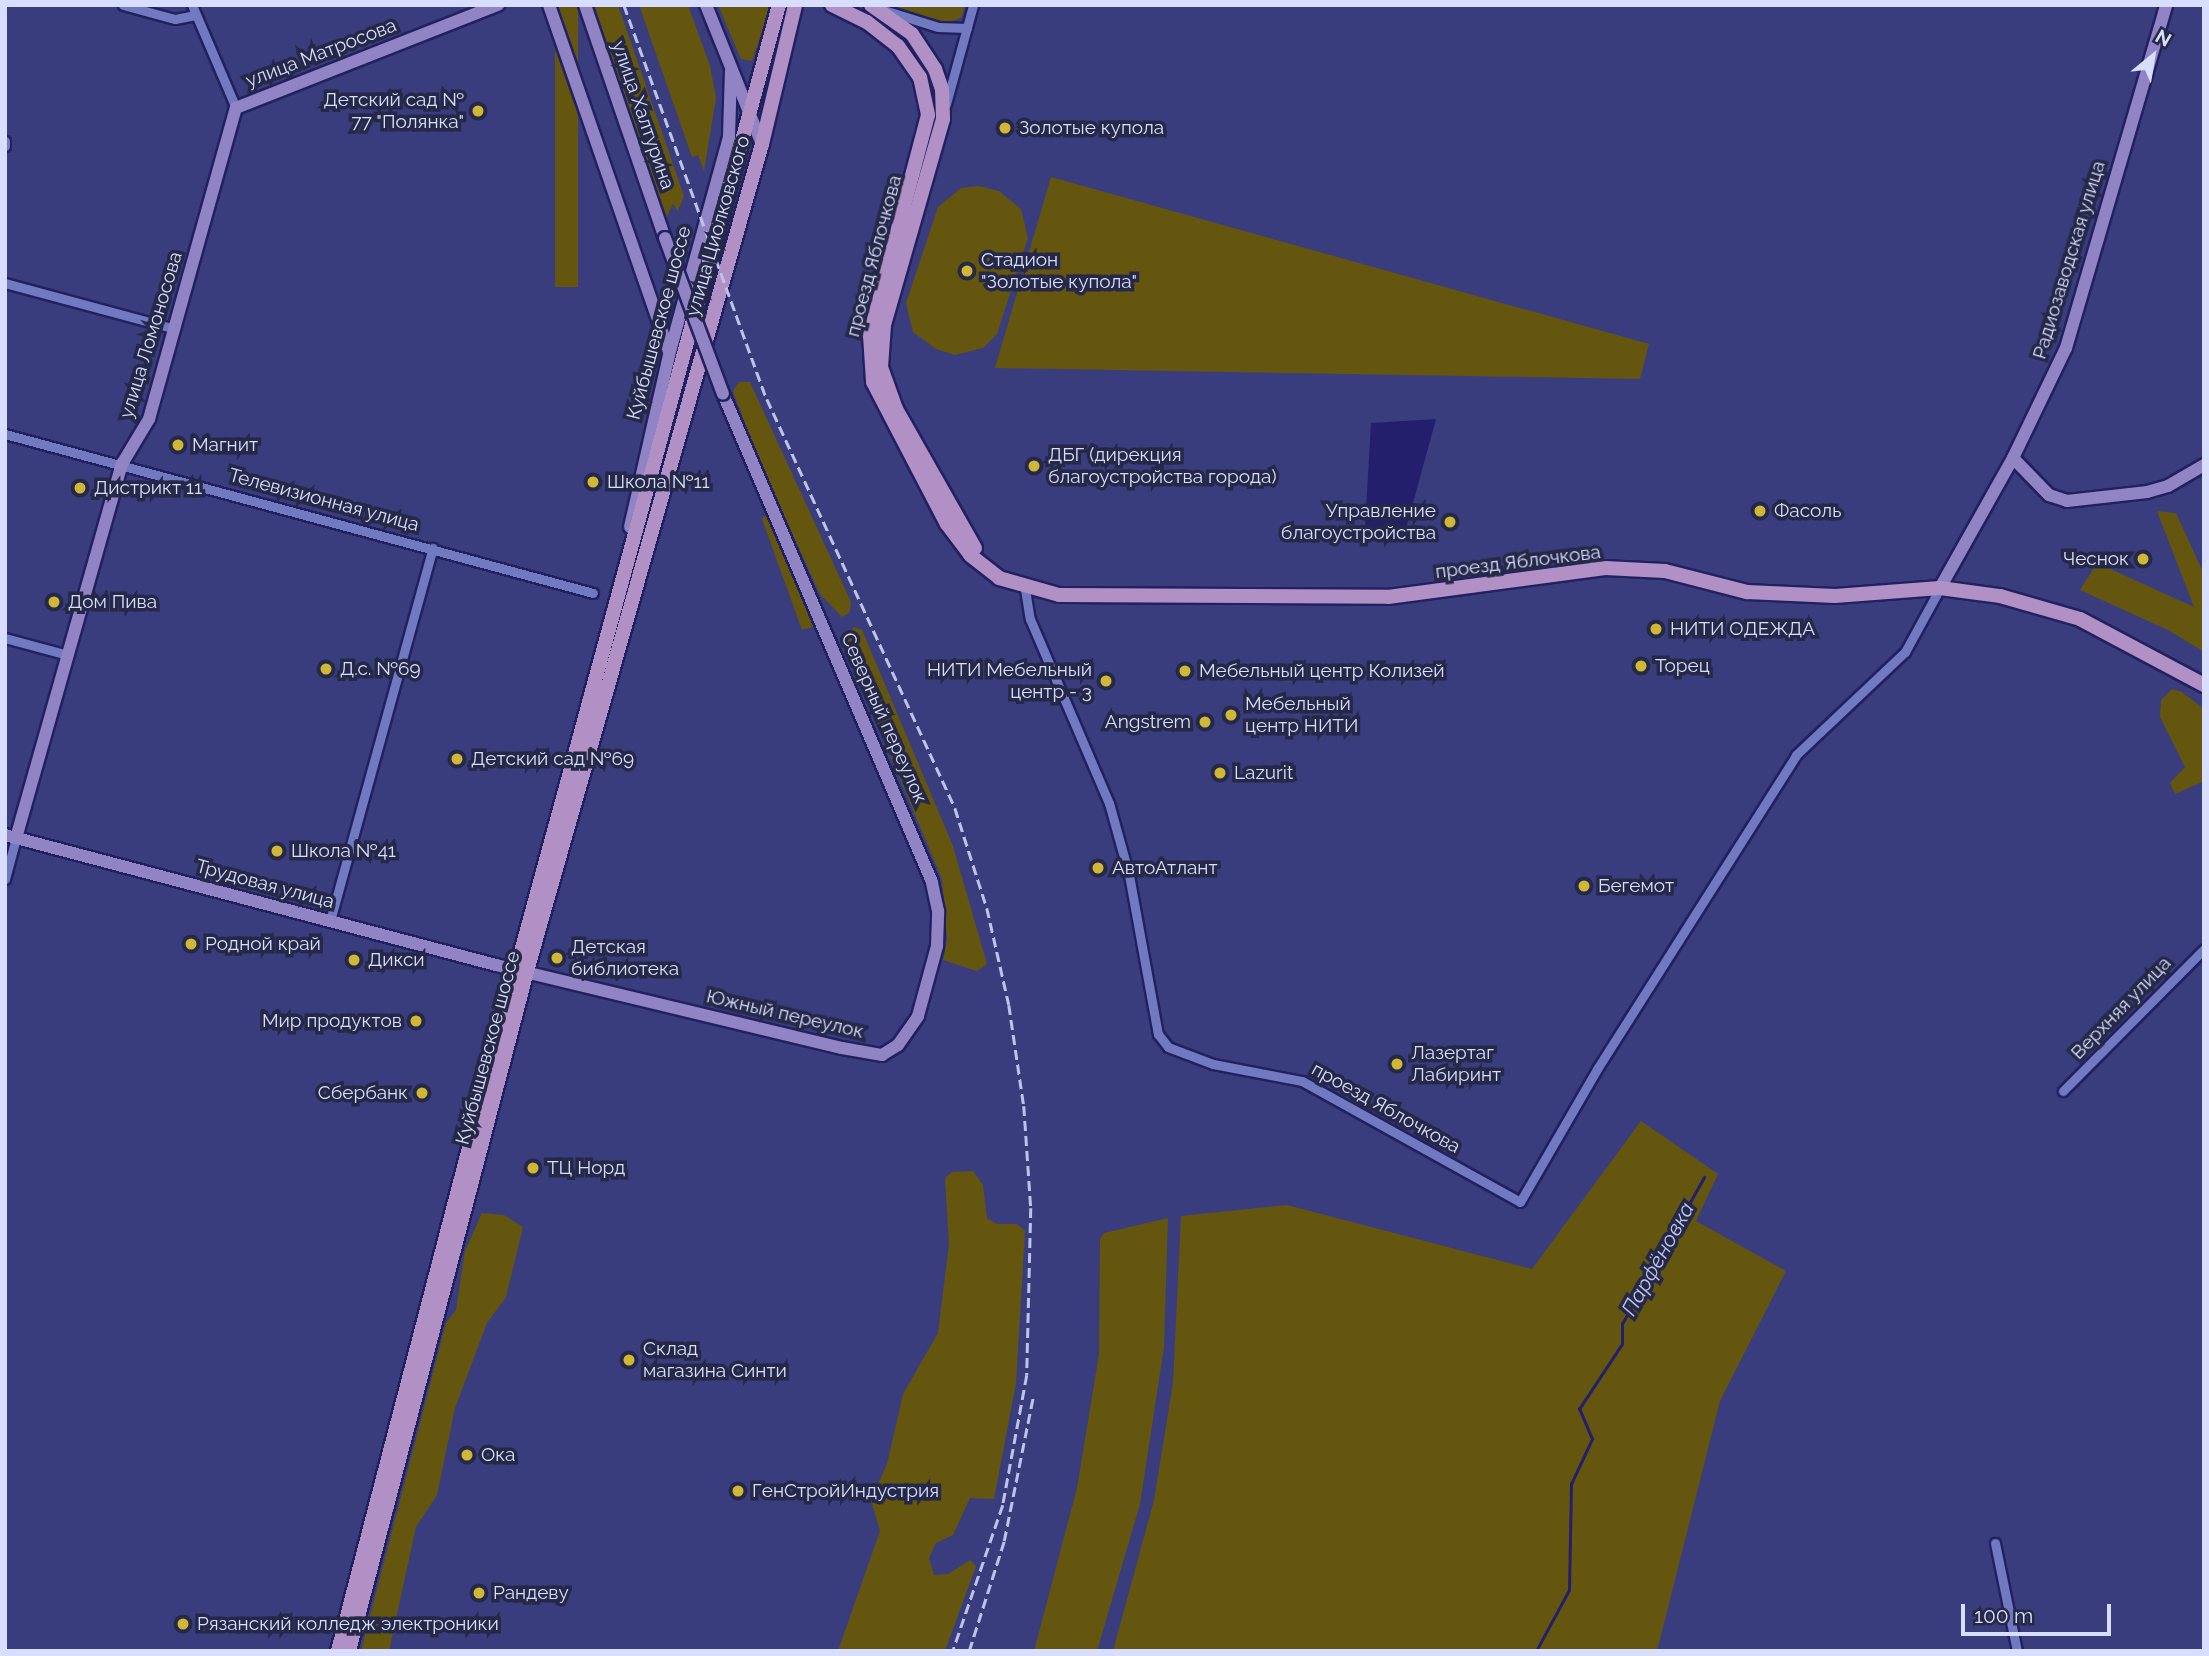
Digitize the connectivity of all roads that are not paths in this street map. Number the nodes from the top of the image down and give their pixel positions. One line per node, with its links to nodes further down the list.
1 (123, 5): 13 (street)
2 (192, 5): 13 (street)
3 (498, 5): 16 (street, улица Матросова)
4 (549, 5): 22 (street)
5 (585, 5): 23 (street, улица Халтурина, bridge)
6 (706, 5): 15 (street)
7 (779, 5): 17 (main road, улица Циолковского)
8 (795, 5): 19 (main road, улица Циолковского)
9 (832, 5): 33 (main road, проезд Яблочкова)
10 (973, 5): 14 (street, проезд Яблочкова)
11 (2166, 5): 27 (street, Радиозаводская улица)
12 (874, 7): 14 (street, проезд Яблочкова); 18 (main road, проезд Яблочкова)
13 (196, 15): 16 (street)
14 (967, 28): 18 (street, проезд Яблочкова)
15 (731, 71): 17 (street); 22 (street, Куйбышевское шоссе)
16 (236, 108): 21 (street, улица Ломоносова)
17 (750, 117): 19 (street); 25 (main road, улица Циолковского)
18 (943, 120): 33 (main road, проезд Яблочкова)
19 (762, 144): 26 (main road, улица Циолковского)
20 (5, 284): 21 (street)
21 (175, 329): 28 (street, улица Ломоносова)
22 (669, 355): 31 (street, Куйбышевское шоссе)
23 (723, 394): 43 (street, Северный переулок)
24 (5, 434): 28 (street, Телевизионная улица)
25 (656, 451): 31 (main road, Куйбышевское шоссе)
26 (672, 456): 42 (main road, Куйбышевское шоссе)
27 (2013, 458): 29 (street); 32 (street, Радиозаводская улица)
28 (122, 464): 30 (street, Телевизионная улица); 36 (street, улица Ломоносова)
29 (2204, 464)
30 (433, 548): 34 (street, Телевизионная улица); 40 (street)
31 (619, 585): 42 (main road, Куйбышевское шоссе)
32 (1940, 587): 33 (main road, проезд Яблочкова); 33 (street, проезд Яблочкова); 37 (main road, проезд Яблочкова)
33 (1025, 589)
34 (593, 593)
35 (5, 638): 36 (street)
36 (68, 655): 38 (street, улица Ломоносова)
37 (2204, 685)
38 (11, 837): 39 (street, улица Ломоносова); 40 (street, Трудовая улица)
39 (5, 879)
40 (331, 921): 42 (street, Трудовая улица)
41 (2204, 949): 44 (street, Верхняя улица)
42 (522, 970): 43 (street, Южный переулок); 46 (main road, Куйбышевское шоссе); 47 (main road, Куйбышевское шоссе)
43 (882, 1055)
44 (2063, 1091)
45 (1995, 1543): 48 (street)
46 (338, 1651)
47 (349, 1651)
48 (2017, 1651)

